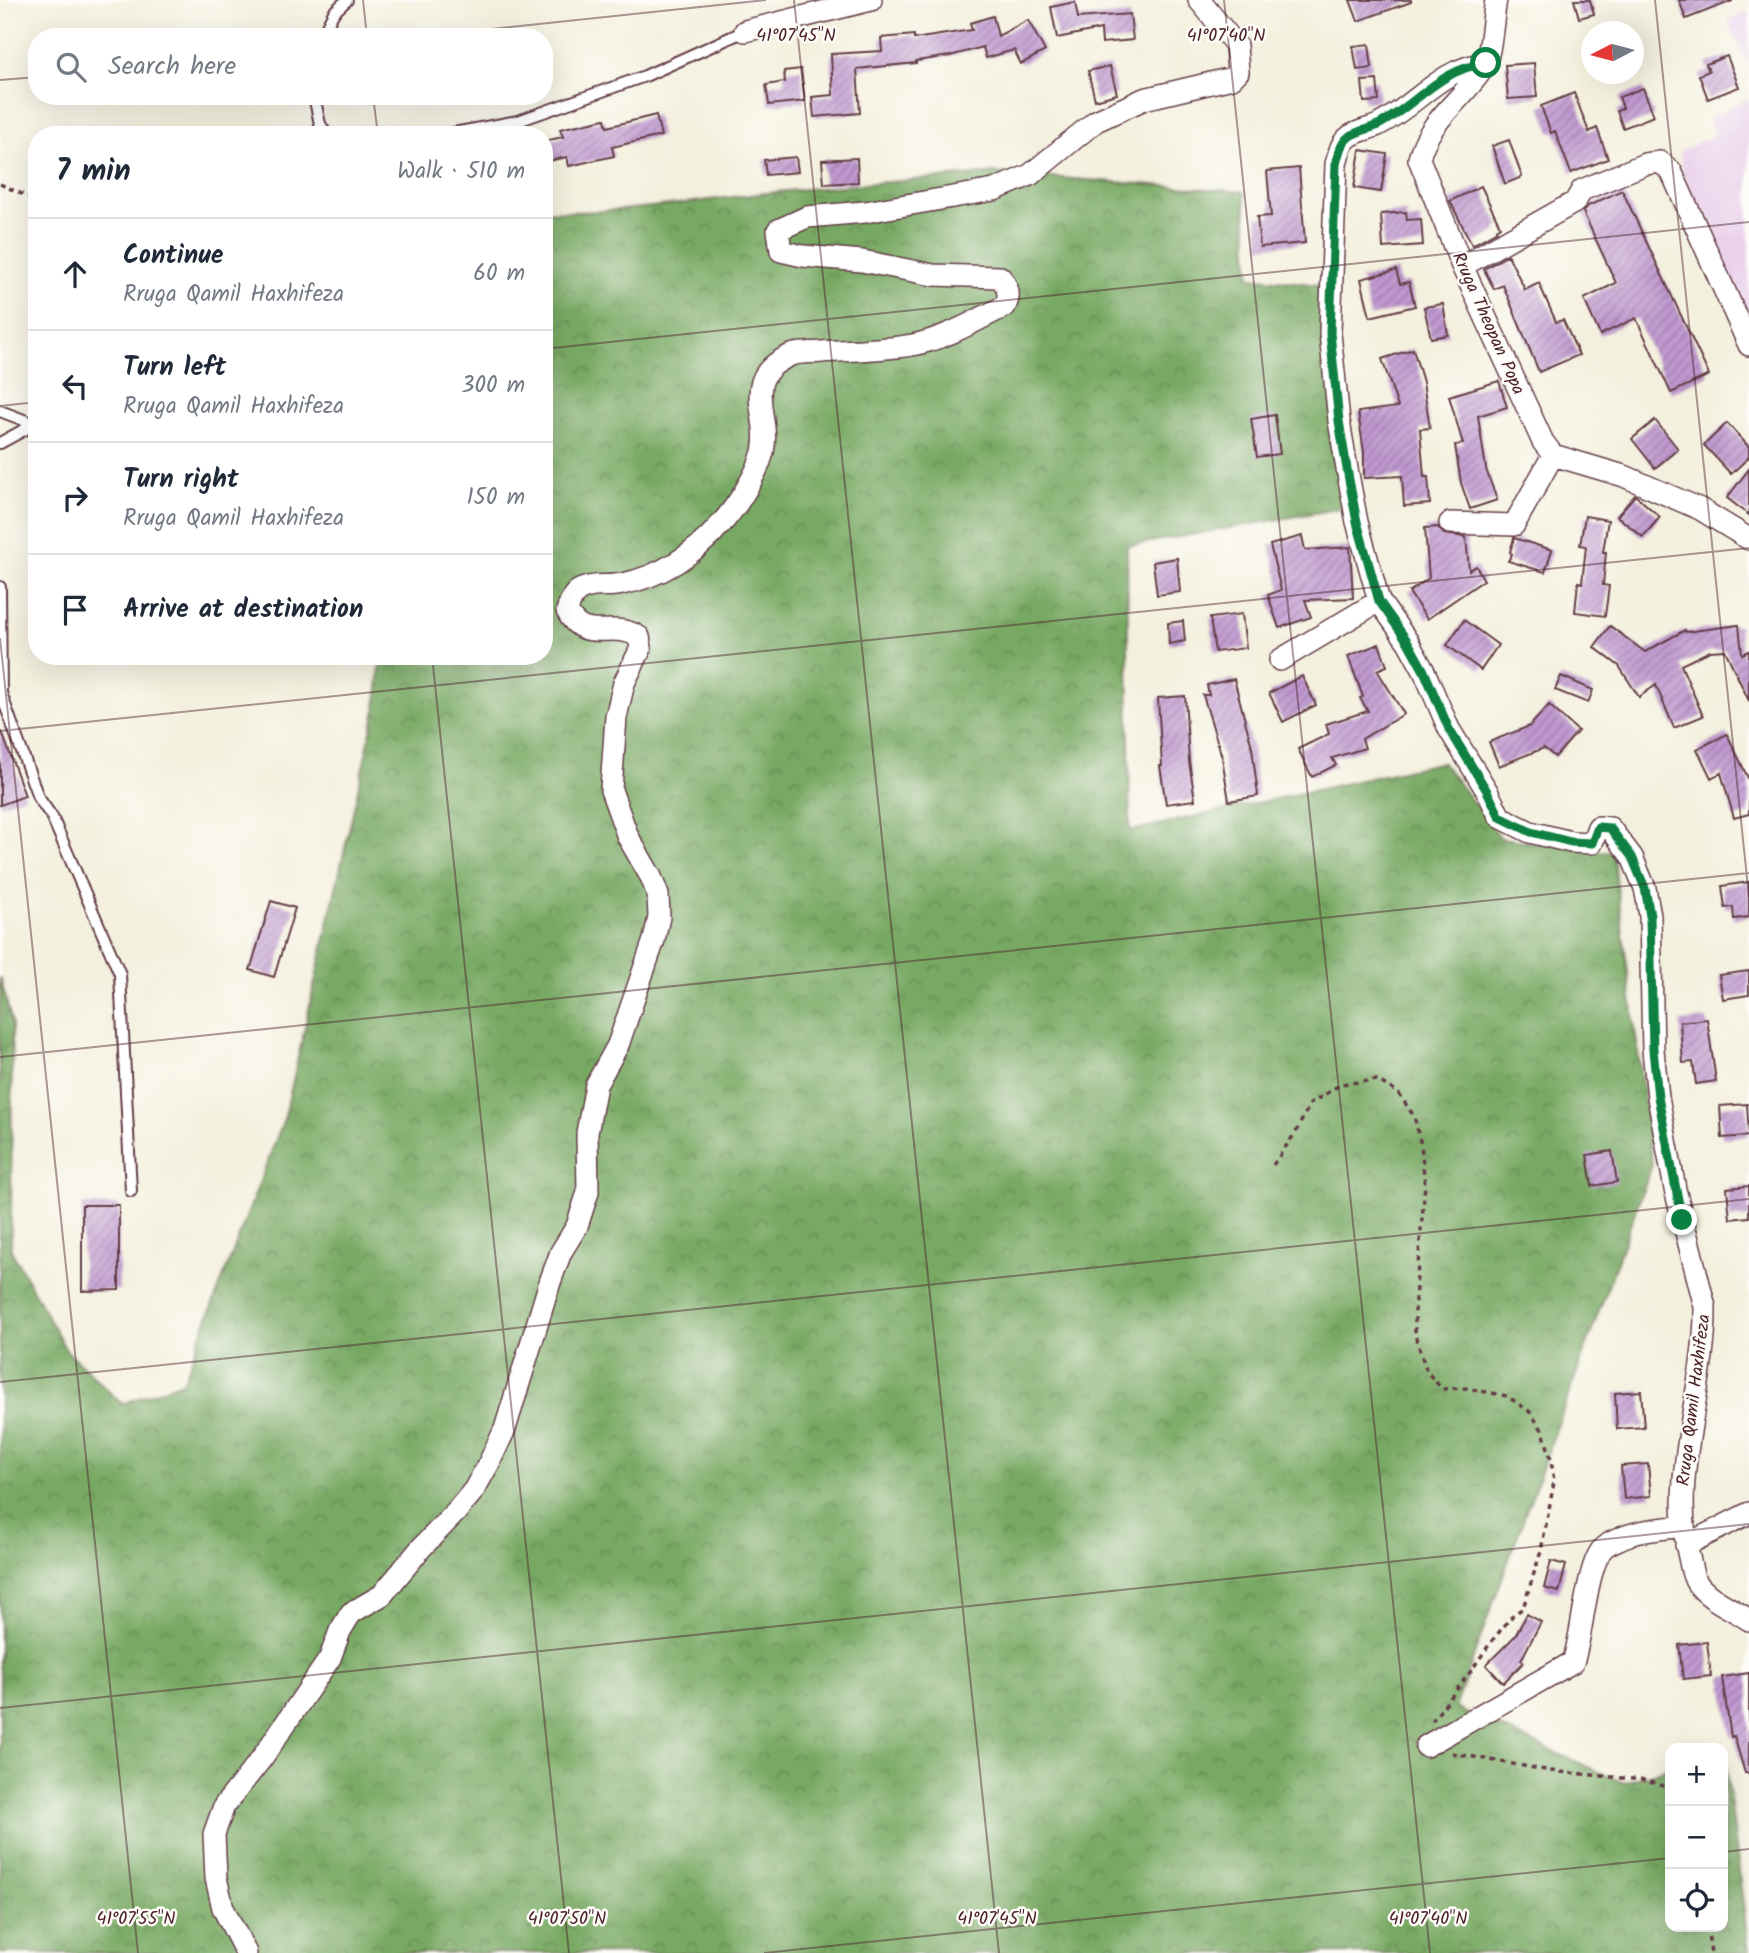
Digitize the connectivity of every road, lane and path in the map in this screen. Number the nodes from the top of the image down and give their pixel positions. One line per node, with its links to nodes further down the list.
1 (348, 0): 5 (lane)
2 (872, 0): 6 (street)
3 (1199, 0): 33 (street)
4 (1496, 0): 7 (street, Rruga Theopan Popa)
5 (326, 28)
6 (745, 31): 10 (lane)
7 (1486, 63): 13 (street, Rruga Theopan Popa); 23 (street, Rruga Qamil Haxhifeza)
8 (316, 105): 9 (lane)
9 (321, 126)
10 (491, 126)
11 (0, 184): 12 (path)
12 (28, 197)
13 (1462, 266): 14 (street); 19 (street, Rruga Theopan Popa)
14 (1749, 345)
15 (0, 411): 16 (lane)
16 (28, 422)
17 (28, 429): 18 (lane)
18 (0, 443)
19 (1553, 455): 20 (street); 21 (street)
20 (1450, 523)
21 (1749, 539)
22 (0, 587): 26 (lane)
23 (1379, 601): 24 (street); 28 (street, Rruga Qamil Haxhifeza)
24 (1280, 660)
25 (1273, 1166): 30 (path)
26 (131, 1191)
27 (1749, 1513): 28 (street)
28 (1684, 1535): 29 (street, Rruga Qamil Haxhifeza); 30 (street)
29 (1749, 1620)
30 (1426, 1746): 31 (path)
31 (1665, 1787)
32 (1708, 1932): 34 (path)
33 (246, 1953)
34 (1712, 1953)

